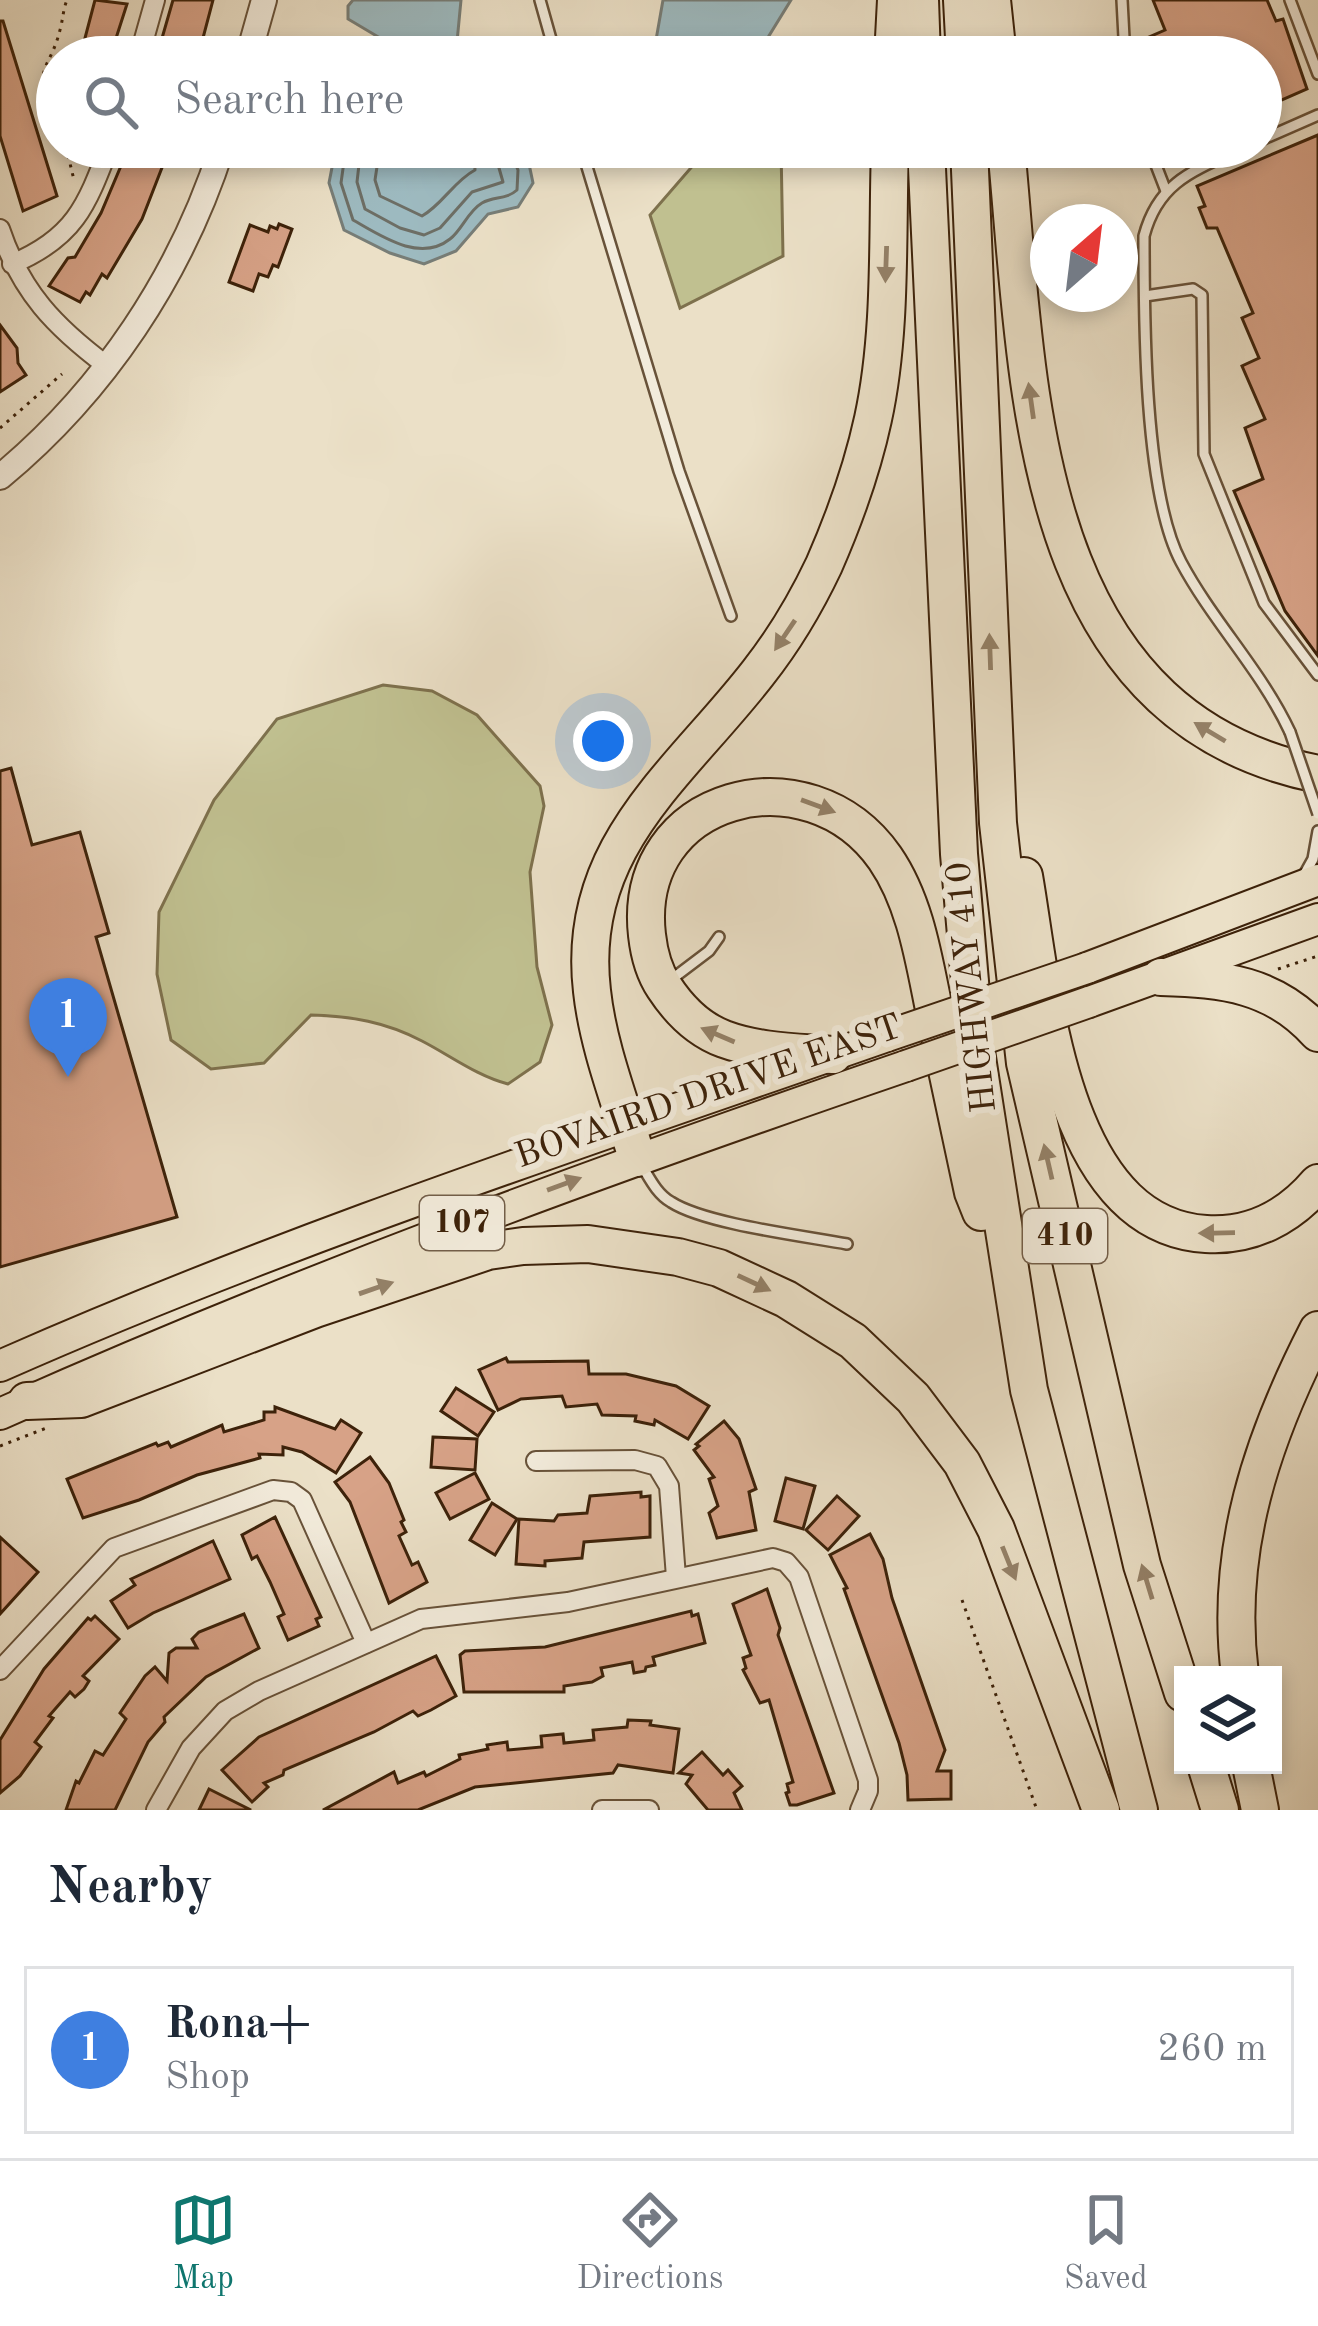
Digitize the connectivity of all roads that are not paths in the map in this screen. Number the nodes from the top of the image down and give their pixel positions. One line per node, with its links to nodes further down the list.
1 (154, 0): 10 (street)
2 (264, 0): 11 (street)
3 (540, 0): 12 (lane)
4 (896, 0): 13 (highway)
5 (920, 0): 14 (highway)
6 (962, 0): 15 (highway)
7 (992, 0): 16 (highway)
8 (1122, 0): 17 (lane)
9 (1289, 0): 18 (lane)
10 (145, 36)
11 (254, 36)
12 (550, 36)
13 (894, 36)
14 (921, 36)
15 (964, 36)
16 (996, 36)
17 (1124, 36)
18 (1318, 74)
19 (1318, 115): 20 (lane)
20 (1282, 131)
21 (101, 168): 32 (street)
22 (214, 168): 34 (street)
23 (587, 168): 36 (lane)
24 (889, 168): 49 (highway, one-way to 49)
25 (927, 168): 52 (highway, HIGHWAY 410 / 410)
26 (969, 168): 38 (highway, HIGHWAY 410 / 410, one-way to 26)
27 (1008, 168): 39 (highway, one-way to 27)
28 (1157, 168): 30 (lane)
29 (1199, 168): 30 (lane)
30 (1166, 191): 33 (lane)
31 (0, 229): 32 (street)
32 (12, 264): 34 (street)
33 (1145, 296): 37 (lane); 40 (lane, bridge)
34 (106, 366): 35 (street)
35 (0, 476)
36 (731, 616)
37 (1318, 675)
38 (995, 769): 50 (highway, one-way to 38); 59 (highway, HIGHWAY 410 / 410, one-way to 38)
39 (1318, 774)
40 (1318, 814)
41 (1318, 831): 42 (lane)
42 (1306, 884): 48 (main road, BOVAIRD DRIVE EAST / 107, bridge)
43 (1318, 919): 45 (main road, BOVAIRD DRIVE EAST / 107)
44 (719, 937): 46 (lane)
45 (1161, 977): 47 (highway); 49 (main road, BOVAIRD DRIVE EAST / 107, bridge)
46 (662, 985): 48 (highway, one-way to 46); 52 (highway, one-way to 52)
47 (1318, 1033)
48 (832, 1055): 49 (main road, BOVAIRD DRIVE EAST / 107)
49 (632, 1142): 51 (lane); 54 (main road, BOVAIRD DRIVE EAST / 107); 55 (main road, BOVAIRD DRIVE EAST / 107, one-way to 49)
50 (1318, 1183)
51 (847, 1244)
52 (1011, 1290): 69 (highway, HIGHWAY 410 / 410)
53 (1318, 1330): 60 (highway)
54 (0, 1366)
55 (14, 1408): 68 (highway, one-way to 68)
56 (536, 1461): 57 (street)
57 (676, 1576): 58 (street); 67 (street)
58 (366, 1643): 61 (street); 64 (street)
59 (1174, 1666)
60 (1240, 1666)
61 (0, 1670)
62 (1209, 1774): 70 (highway)
63 (1254, 1774): 71 (highway)
64 (156, 1810)
65 (602, 1810): 66 (street)
66 (650, 1810)
67 (860, 1810)
68 (1101, 1810)
69 (1139, 1810)
70 (1220, 1810)
71 (1260, 1810)

